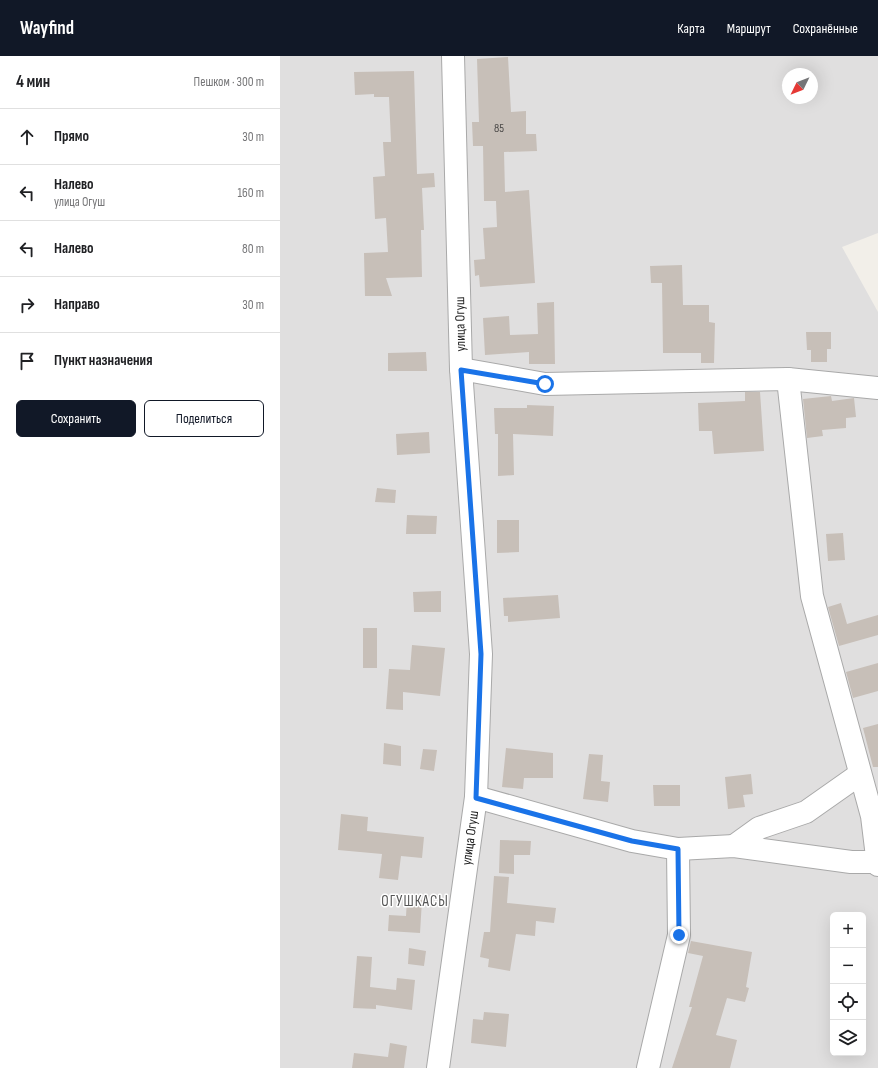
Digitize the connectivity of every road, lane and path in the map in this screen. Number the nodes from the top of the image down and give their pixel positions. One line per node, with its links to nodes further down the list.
1 (453, 56): 2 (street, улица Огуш)
2 (461, 370): 3 (street); 6 (street, улица Огуш)
3 (788, 379): 4 (street); 5 (street)
4 (878, 388)
5 (860, 774): 7 (street); 9 (street)
6 (476, 798): 8 (street); 10 (street, улица Огуш)
7 (734, 846): 8 (street); 9 (street)
8 (678, 849): 11 (street)
9 (877, 863)
10 (438, 1068)
11 (648, 1068)

